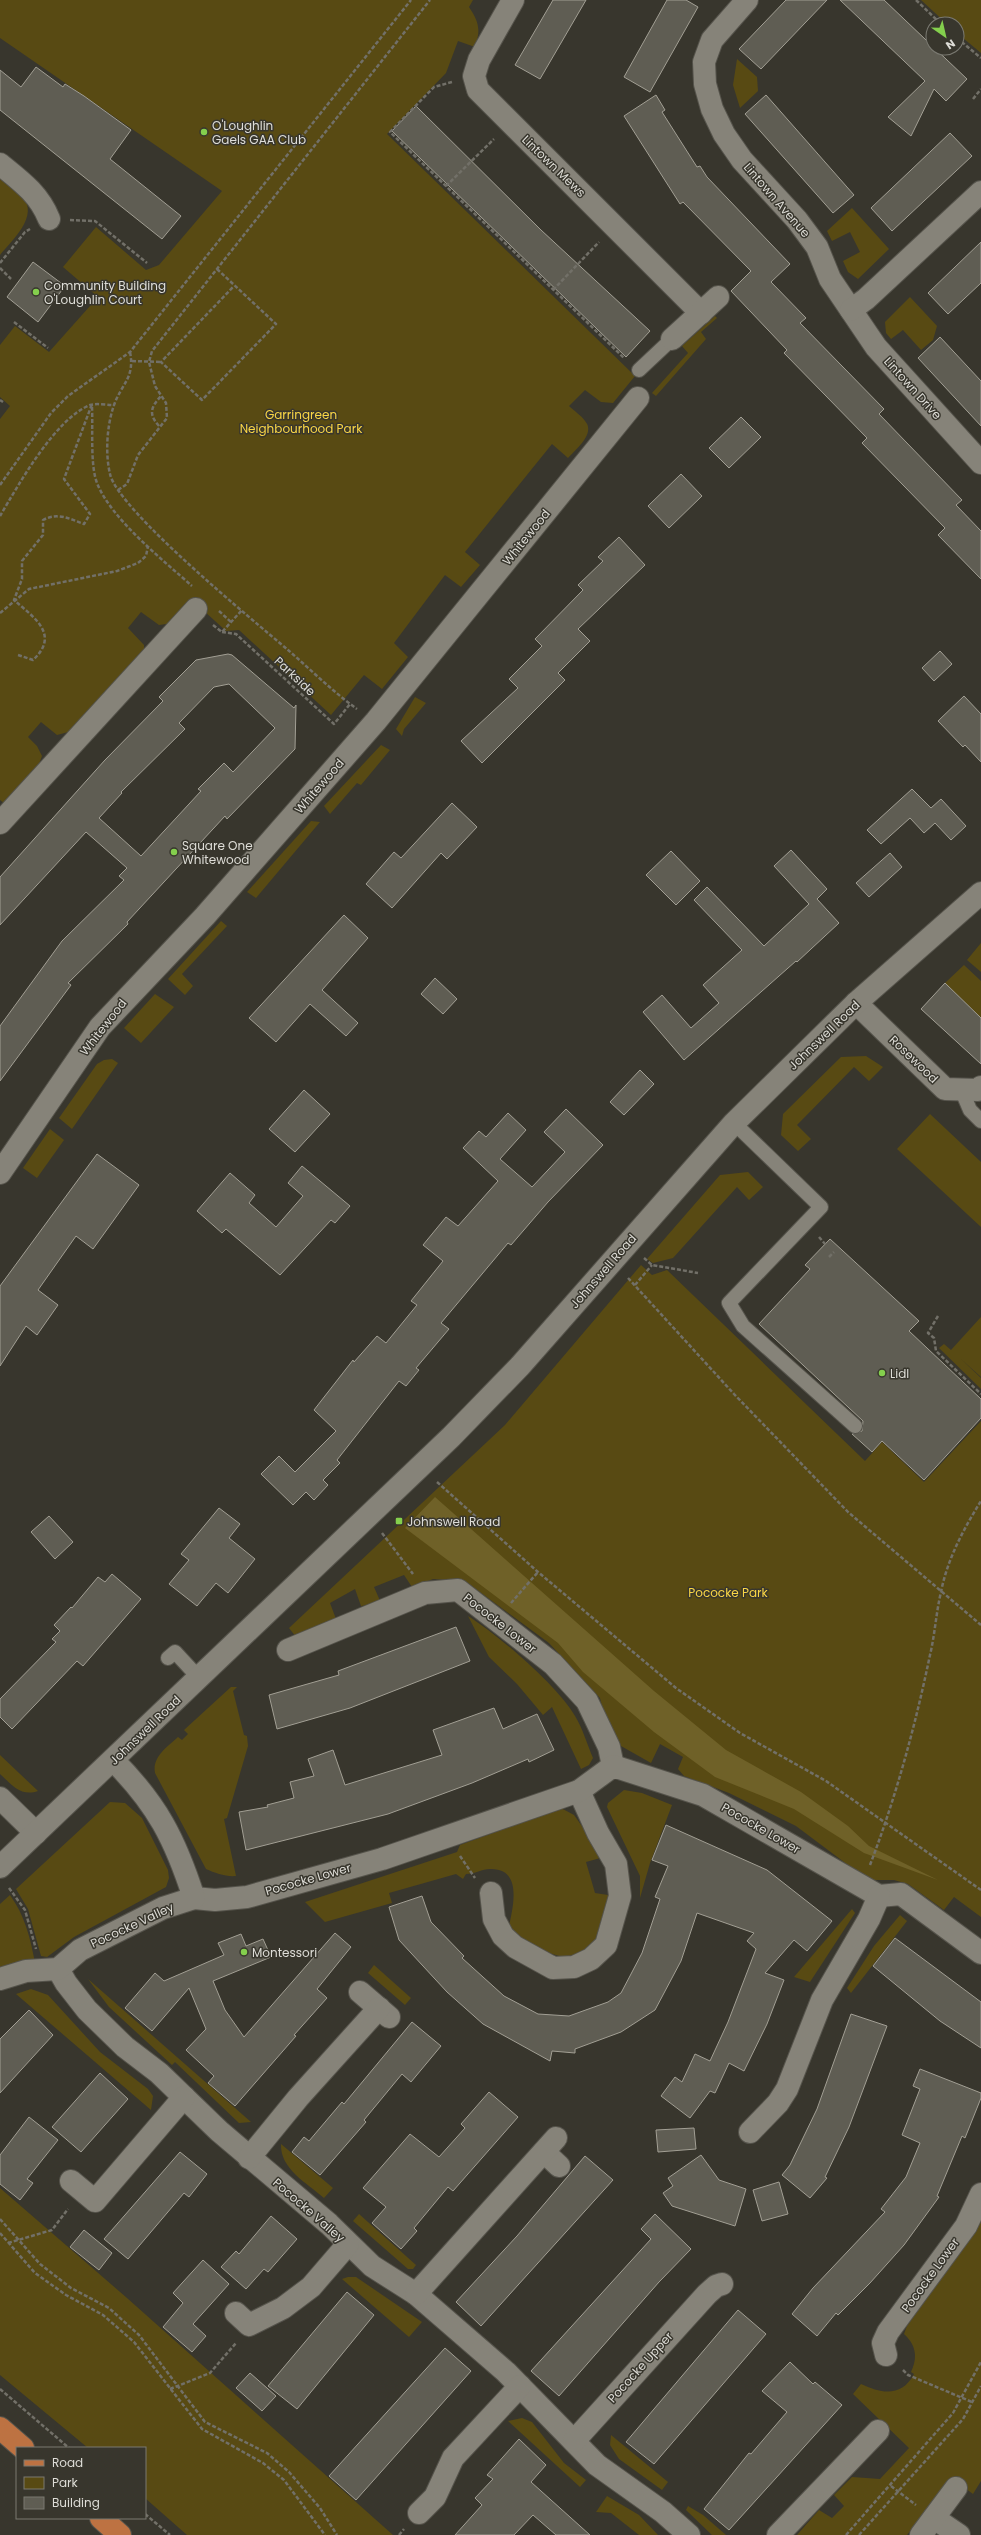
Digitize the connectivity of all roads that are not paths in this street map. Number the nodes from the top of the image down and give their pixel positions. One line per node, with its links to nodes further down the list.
1 (513, 0): 8 (street, Lintown Mews)
2 (737, 3): 7 (street, Lintown Avenue)
3 (0, 164): 5 (street)
4 (981, 192): 7 (street)
5 (49, 219)
6 (718, 297): 8 (street)
7 (851, 310): 12 (street, Lintown Drive)
8 (701, 313): 9 (street)
9 (672, 339): 10 (lane)
10 (639, 370)
11 (638, 398): 20 (street, Whitewood)
12 (981, 462)
13 (203, 602): 14 (street)
14 (0, 823)
15 (981, 893): 16 (street, Johnswell Road)
16 (856, 1003): 17 (street, Rosewood); 19 (street, Johnswell Road)
17 (971, 1088): 18 (lane)
18 (981, 1121)
19 (734, 1123): 21 (lane); 24 (street, Johnswell Road)
20 (0, 1173)
21 (854, 1426)
22 (288, 1650): 26 (street, Pococke Lower)
23 (168, 1658): 24 (lane)
24 (199, 1678): 25 (street, Johnswell Road)
25 (113, 1760): 29 (street, Johnswell Road); 33 (street)
26 (613, 1766): 27 (street, Pococke Lower); 32 (street, Pococke Lower)
27 (579, 1791): 31 (street); 33 (street, Pococke Lower)
28 (0, 1798): 29 (street)
29 (36, 1833): 30 (street, Johnswell Road)
30 (2, 1875)
31 (491, 1894)
32 (879, 1896): 34 (street); 39 (street)
33 (194, 1898): 35 (street, Pococke Valley)
34 (981, 1953)
35 (58, 1969): 36 (street); 38 (street, Pococke Valley)
36 (0, 1979)
37 (360, 1992): 41 (street)
38 (184, 2097): 41 (street, Pococke Valley); 42 (street)
39 (750, 2132)
40 (553, 2152): 46 (street)
41 (249, 2158): 44 (street, Pococke Valley)
42 (71, 2181)
43 (981, 2194): 48 (street, Pococke Lower)
44 (348, 2244): 46 (street); 47 (street, Pococke Valley)
45 (708, 2287): 52 (street, Pococke Upper)
46 (416, 2294): 49 (street)
47 (236, 2313)
48 (886, 2355)
49 (520, 2386): 52 (street); 55 (street)
50 (0, 2428): 53 (main road)
51 (878, 2431): 60 (street)
52 (574, 2441): 59 (street)
53 (22, 2447)
54 (956, 2488): 56 (street)
55 (418, 2513)
56 (928, 2514): 61 (street); 62 (street)
57 (102, 2519): 58 (main road)
58 (120, 2535)
59 (689, 2535)
60 (778, 2535)
61 (921, 2535)
62 (959, 2535)

